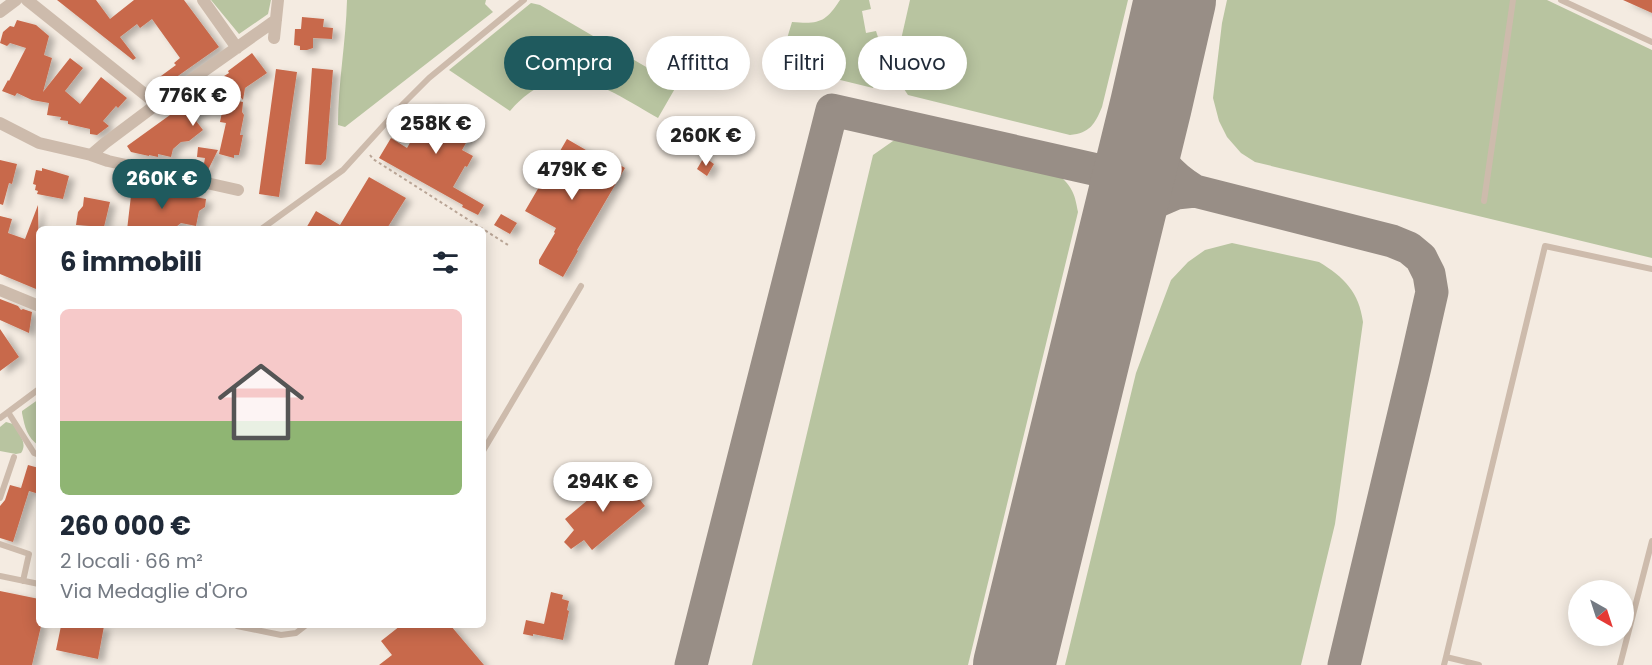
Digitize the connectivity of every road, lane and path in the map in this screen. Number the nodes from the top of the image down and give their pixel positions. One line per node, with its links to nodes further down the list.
1 (15, 0): 8 (street)
2 (27, 0): 13 (street)
3 (203, 0): 12 (street)
4 (278, 0): 9 (street)
5 (524, 0): 19 (lane)
6 (1513, 0): 18 (lane)
7 (1561, 0): 11 (lane)
8 (0, 12)
9 (276, 20): 10 (street); 12 (street)
10 (274, 38)
11 (1652, 42)
12 (237, 48): 13 (street)
13 (157, 104): 15 (street)
14 (0, 123): 15 (street)
15 (91, 155): 17 (street)
16 (364, 155): 20 (path)
17 (238, 190)
18 (1484, 201)
19 (266, 226)
20 (478, 226)
21 (486, 231): 22 (path)
22 (508, 245)
23 (1652, 269): 41 (lane)
24 (580, 286): 30 (lane)
25 (0, 290): 26 (street)
26 (36, 305)
27 (36, 391): 28 (lane)
28 (8, 412): 29 (lane); 31 (lane)
29 (0, 418)
30 (486, 446)
31 (36, 453)
32 (14, 457): 33 (lane)
33 (0, 498)
34 (1652, 541): 44 (lane)
35 (0, 544): 37 (lane)
36 (0, 576): 37 (lane)
37 (23, 581): 38 (lane)
38 (36, 583)
39 (247, 628): 40 (lane)
40 (302, 628)
41 (1446, 657): 42 (lane); 43 (lane)
42 (1444, 665)
43 (1479, 665)
44 (1620, 665)

